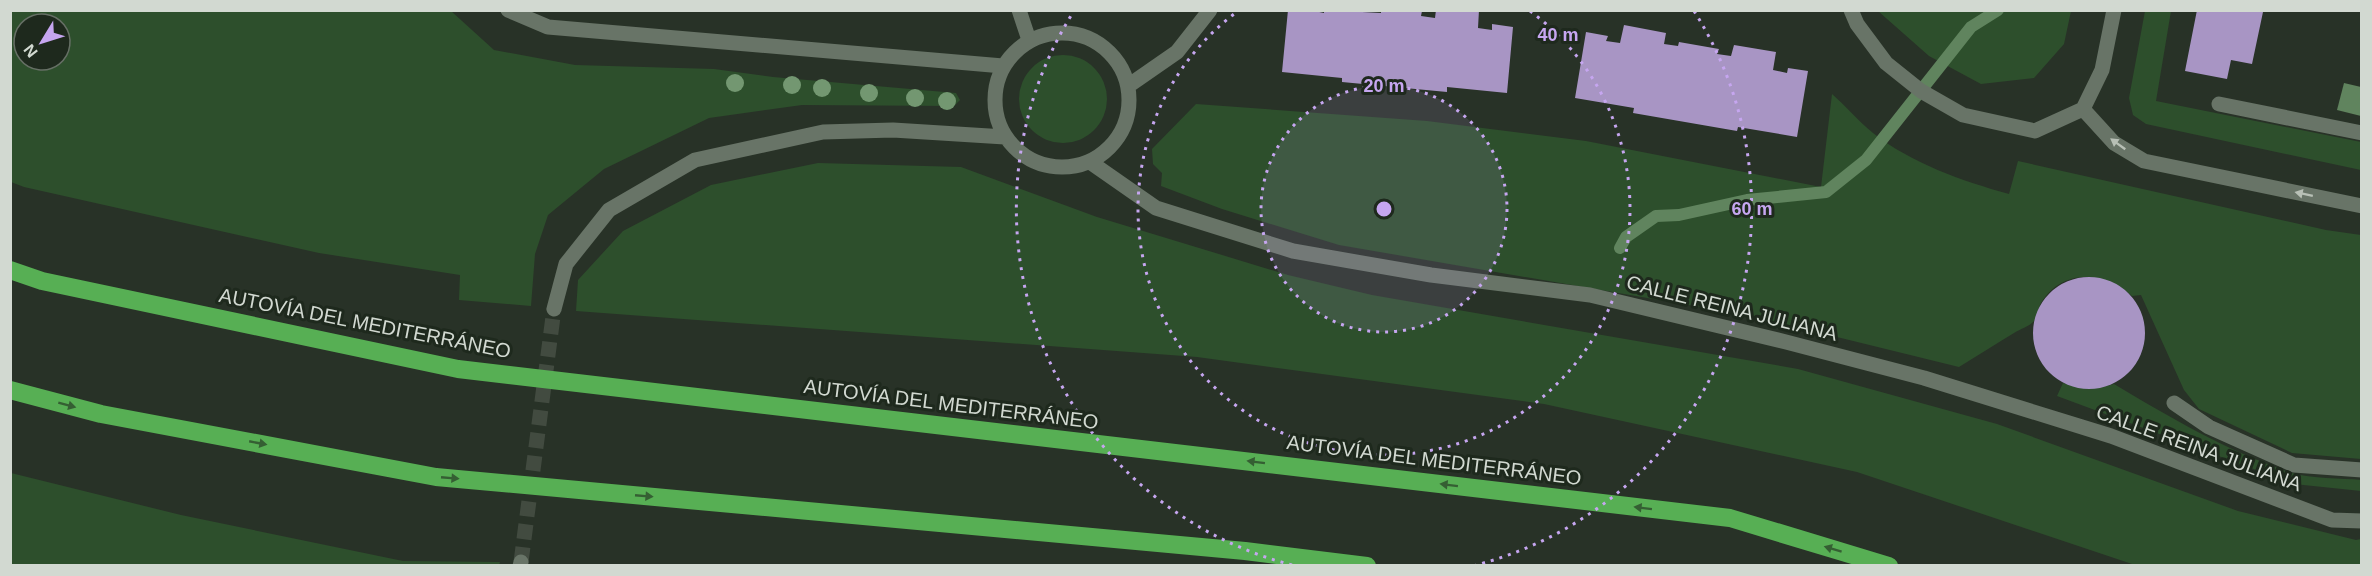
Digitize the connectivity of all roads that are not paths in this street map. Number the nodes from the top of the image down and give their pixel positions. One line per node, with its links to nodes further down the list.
1 (508, 10): 7 (street)
2 (1019, 10): 6 (street)
3 (1210, 10): 8 (street)
4 (1851, 10): 10 (street)
5 (2114, 10): 10 (street)
6 (1029, 40): 7 (street); 8 (street)
7 (1003, 66): 12 (street)
8 (1128, 86): 13 (street)
9 (2219, 104): 11 (street)
10 (2083, 109): 14 (street, one-way to 10)
11 (2361, 133)
12 (1005, 137): 13 (street); 16 (street)
13 (1090, 162): 20 (street, CALLE REINA JULIANA)
14 (2361, 206)
15 (10, 270): 22 (highway, AUTOVÍA DEL MEDITERRÁNEO, one-way to 15)
16 (554, 309)
17 (10, 390): 21 (highway, one-way to 21)
18 (2174, 403): 19 (street)
19 (2361, 470)
20 (2361, 521)
21 (1368, 566)
22 (1889, 566)

